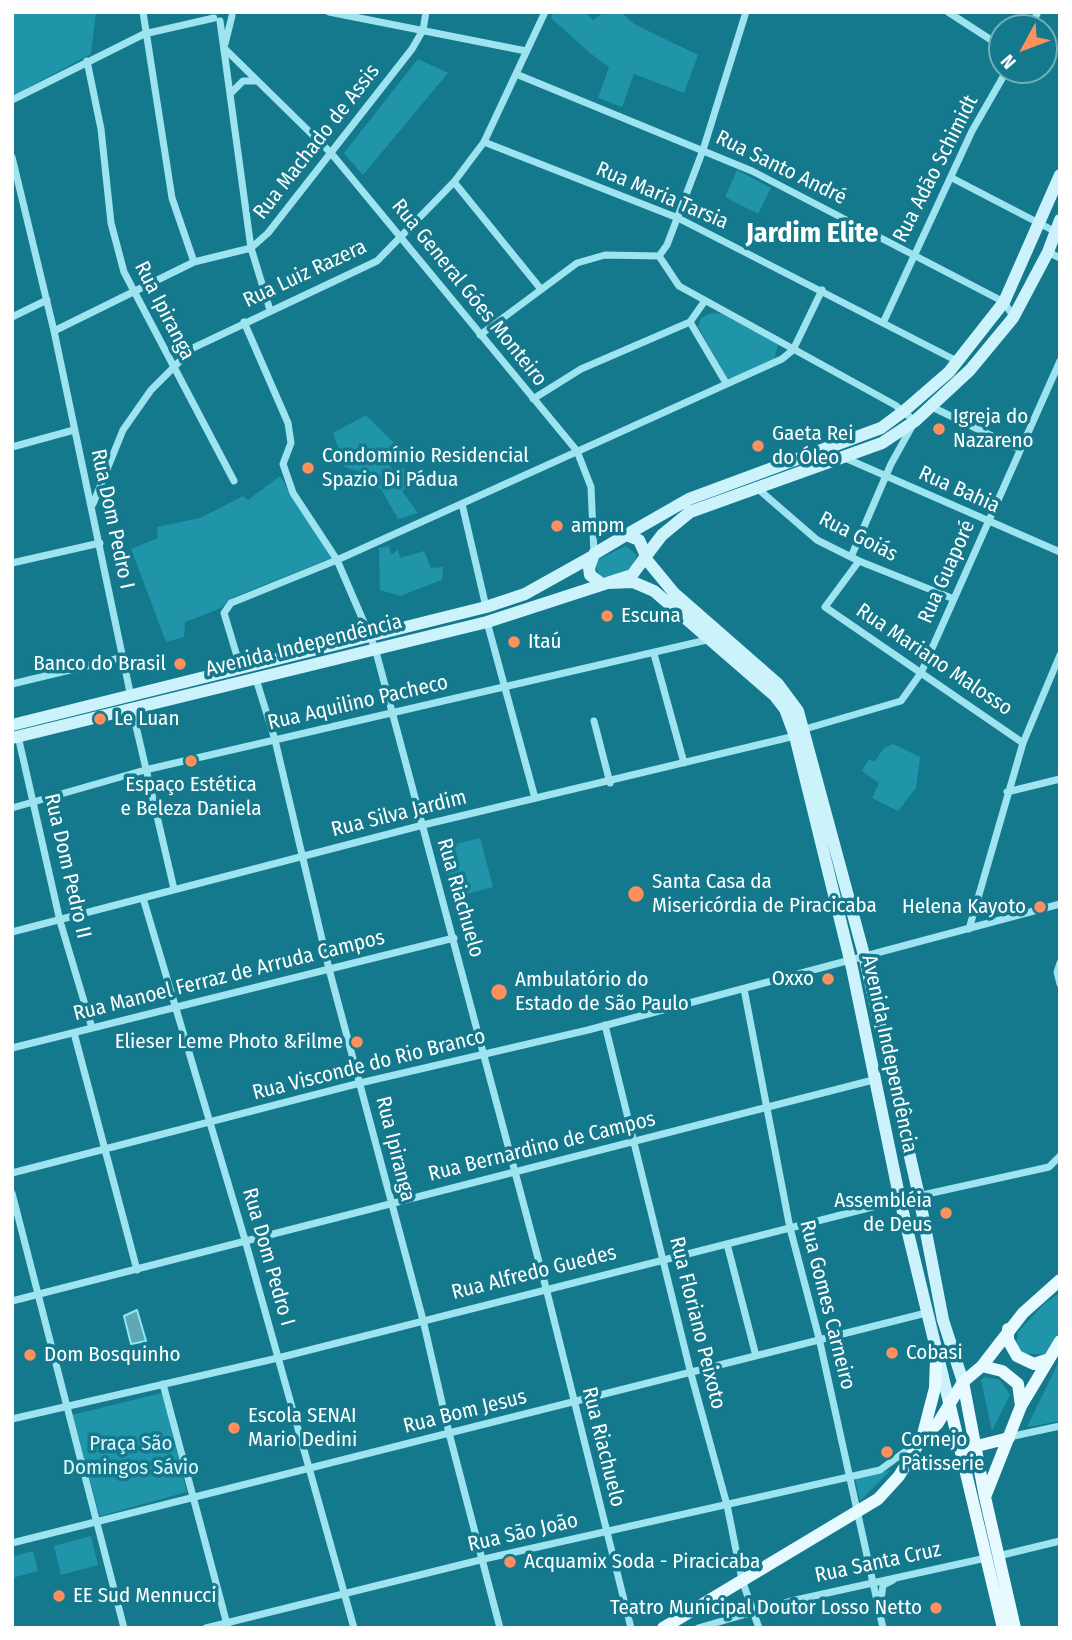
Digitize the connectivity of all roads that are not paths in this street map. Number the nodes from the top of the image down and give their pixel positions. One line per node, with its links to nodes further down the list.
1 (143, 12): 10 (street)
2 (329, 12): 9 (street)
3 (426, 12): 9 (street, Rua Machado de Assis)
4 (545, 12): 13 (street, Rua Luiz Razera)
5 (746, 12): 21 (street)
6 (948, 12): 11 (street)
7 (233, 14): 8 (street); 12 (street)
8 (215, 17): 10 (street); 12 (street)
9 (422, 30): 13 (street); 22 (street, Rua Machado de Assis)
10 (144, 34): 14 (street); 35 (street)
11 (988, 38)
12 (224, 48): 16 (street, Rua General Góes Monteiro); 18 (street)
13 (526, 51): 15 (street, Rua Luiz Razera)
14 (87, 61): 19 (street); 37 (street, Rua Ipiranga)
15 (516, 75): 20 (street, Rua Luiz Razera); 21 (street, Rua Santo André)
16 (259, 81): 18 (street); 22 (street, Rua General Góes Monteiro)
17 (999, 84): 25 (street, Rua Adão Schimidt)
18 (231, 93): 31 (street)
19 (12, 100)
20 (484, 142): 26 (street, Rua Luiz Razera); 27 (street, Rua Maria Tarsia)
21 (703, 150): 27 (street); 32 (street, Rua Santo André)
22 (331, 153): 30 (street, Rua General Góes Monteiro); 31 (street, Rua Machado de Assis)
23 (12, 158): 39 (street, Rua Dom Pedro I)
24 (1060, 175): 28 (main road)
25 (952, 178): 28 (street); 32 (street, Rua Adão Schimidt)
26 (454, 182): 30 (street, Rua Luiz Razera); 36 (street)
27 (678, 218): 33 (street); 38 (street, Rua Maria Tarsia)
28 (1041, 224): 29 (street); 41 (main road)
29 (1058, 226): 34 (main road)
30 (402, 237): 42 (street, Rua Luiz Razera); 49 (street, Rua General Góes Monteiro)
31 (251, 248): 35 (street, Rua Machado de Assis); 42 (street)
32 (913, 254): 41 (street, Rua Santo André); 47 (street, Rua Adão Schimidt)
33 (659, 256): 36 (street); 40 (street)
34 (1054, 256): 44 (main road)
35 (194, 262): 37 (street, Rua Machado de Assis)
36 (540, 288): 49 (street)
37 (134, 290): 48 (street, Rua Machado de Assis); 53 (street, Rua Ipiranga)
38 (822, 290): 47 (street, Rua Maria Tarsia); 50 (street)
39 (47, 300): 43 (street); 48 (street, Rua Dom Pedro I)
40 (704, 302): 46 (street); 50 (street)
41 (1004, 302): 44 (street); 52 (main road)
42 (271, 310): 45 (street, Rua Luiz Razera)
43 (12, 317)
44 (1013, 318): 54 (main road)
45 (244, 322): 53 (street, Rua Luiz Razera); 81 (street, Rua Riachuelo)
46 (690, 322): 55 (street); 56 (street)
47 (883, 323): 52 (street, Rua Maria Tarsia)
48 (54, 331): 61 (street, Rua Dom Pedro I)
49 (480, 335): 56 (street, Rua General Góes Monteiro)
50 (793, 350): 55 (street); 58 (street)
51 (1060, 361): 64 (street, Rua Guaporé)
52 (958, 362): 54 (street, Rua Maria Tarsia); 57 (main road); 58 (main road, Avenida Independência)
53 (172, 368): 67 (street, Rua Luiz Razera); 70 (street, Rua Ipiranga)
54 (970, 370): 57 (main road)
55 (726, 383): 65 (street)
56 (533, 399): 65 (street, Rua General Góes Monteiro)
57 (932, 407): 59 (main road); 64 (street)
58 (904, 411): 59 (street); 60 (main road, Avenida Independência)
59 (915, 421): 62 (main road)
60 (881, 428): 62 (street); 75 (main road, Avenida Independência)
61 (74, 430): 63 (street); 69 (street, Rua Dom Pedro I)
62 (896, 443): 66 (main road); 68 (street)
63 (12, 447)
64 (1019, 449): 74 (street, Rua Guaporé)
65 (577, 451): 72 (street); 78 (street, Rua General Góes Monteiro)
66 (845, 458): 68 (street, Rua Bahia); 71 (main road)
67 (103, 475): 69 (street); 73 (street, Rua Luiz Razera)
68 (886, 477): 74 (street, Rua Bahia); 80 (street)
69 (86, 479): 73 (street, Rua Dom Pedro I)
70 (234, 481)
71 (757, 488): 79 (main road); 80 (street, Rua Goiás)
72 (461, 504): 81 (street); 86 (street)
73 (92, 506): 76 (street, Rua Dom Pedro I)
74 (989, 522): 77 (street, Rua Bahia); 85 (street, Rua Guaporé)
75 (626, 536): 78 (main road, Avenida Independência); 79 (main road, Avenida Independência)
76 (100, 543): 83 (street); 93 (street, Rua Dom Pedro I)
77 (1060, 552)
78 (594, 555): 84 (main road); 86 (main road, Avenida Independência)
79 (646, 557): 84 (main road); 104 (main road, Avenida Independência)
80 (850, 557): 82 (street, Rua Goiás)
81 (337, 560): 88 (street, Rua Riachuelo); 95 (street)
82 (859, 561): 85 (street, Rua Goiás); 96 (street, Rua Mariano Malosso)
83 (12, 563)
84 (605, 584): 87 (main road, Avenida Independência); 89 (main road, Avenida Independência)
85 (954, 599): 96 (street, Rua Guaporé)
86 (486, 607): 88 (main road, Avenida Independência)
87 (487, 622): 90 (main road, Avenida Independência); 99 (street)
88 (371, 635): 90 (street, Rua Riachuelo); 95 (main road, Avenida Independência)
89 (712, 639): 91 (street, Rua Aquilino Pacheco); 104 (main road, Avenida Independência)
90 (375, 648): 97 (main road, Avenida Independência); 101 (street, Rua Riachuelo)
91 (654, 654): 99 (street, Rua Aquilino Pacheco); 107 (street)
92 (1060, 655): 94 (street)
93 (124, 657): 98 (street); 100 (street, Rua Dom Pedro I)
94 (1058, 662): 106 (street)
95 (240, 666): 100 (main road, Avenida Independência)
96 (921, 673): 104 (street, Rua Guaporé); 106 (street, Rua Mariano Malosso)
97 (256, 679): 100 (main road, Avenida Independência); 105 (street, Rua Ipiranga)
98 (12, 684)
99 (506, 689): 101 (street, Rua Aquilino Pacheco); 112 (street)
100 (131, 701): 103 (main road, Avenida Independência); 108 (street, Rua Dom Pedro I)
101 (393, 712): 105 (street, Rua Aquilino Pacheco); 115 (street, Rua Riachuelo)
102 (594, 721): 110 (street)
103 (14, 727): 113 (street, Rua Dom Pedro II)
104 (800, 732): 107 (street, Rua Silva Jardim); 124 (main road, Avenida Independência); 125 (main road, Avenida Independência)
105 (275, 740): 108 (street, Rua Aquilino Pacheco); 116 (street, Rua Ipiranga)
106 (1023, 743): 111 (street)
107 (684, 762): 110 (street, Rua Silva Jardim)
108 (145, 770): 113 (street, Rua Aquilino Pacheco); 117 (street, Rua Dom Pedro I)
109 (1060, 779): 111 (street)
110 (610, 783): 112 (street, Rua Silva Jardim)
111 (1007, 792): 121 (street)
112 (535, 798): 115 (street, Rua Silva Jardim)
113 (34, 803): 114 (street, Rua Aquilino Pacheco); 120 (street, Rua Dom Pedro II)
114 (12, 808)
115 (421, 825): 116 (street, Rua Silva Jardim); 123 (street, Rua Riachuelo)
116 (303, 856): 117 (street, Rua Silva Jardim); 127 (street, Rua Ipiranga)
117 (174, 889): 118 (street, Rua Silva Jardim)
118 (143, 898): 120 (street, Rua Silva Jardim); 130 (street, Rua Dom Pedro I)
119 (1060, 904): 121 (street, Rua Visconde do Rio Branco)
120 (61, 921): 122 (street, Rua Silva Jardim); 132 (street, Rua Dom Pedro II)
121 (969, 929): 124 (street, Rua Visconde do Rio Branco)
122 (12, 932)
123 (454, 938): 127 (street, Rua Manoel Ferraz de Arruda Campos); 135 (street, Rua Riachuelo)
124 (864, 955): 125 (street, Rua Visconde do Rio Branco); 146 (main road, Avenida Independência)
125 (850, 960): 129 (street, Rua Visconde do Rio Branco); 136 (main road, Avenida Independência)
126 (1060, 963): 128 (street)
127 (329, 969): 130 (street, Rua Manoel Ferraz de Arruda Campos); 137 (street, Rua Ipiranga)
128 (1060, 984)
129 (744, 989): 131 (street, Rua Visconde do Rio Branco); 138 (street, Rua Gomes Carneiro)
130 (174, 1006): 132 (street, Rua Manoel Ferraz de Arruda Campos); 139 (street, Rua Dom Pedro I)
131 (605, 1024): 135 (street, Rua Visconde do Rio Branco); 140 (street, Rua Floriano Peixoto)
132 (92, 1028): 133 (street, Rua Manoel Ferraz de Arruda Campos)
133 (74, 1033): 134 (street, Rua Manoel Ferraz de Arruda Campos); 141 (street)
134 (12, 1048)
135 (483, 1054): 137 (street, Rua Visconde do Rio Branco); 143 (street, Rua Riachuelo)
136 (877, 1079): 138 (street, Rua Bernardino de Campos); 147 (main road, Avenida Independência)
137 (360, 1083): 139 (street, Rua Visconde do Rio Branco); 148 (street, Rua Ipiranga)
138 (767, 1105): 140 (street, Rua Bernardino de Campos); 149 (street, Rua Gomes Carneiro)
139 (211, 1124): 141 (street, Rua Visconde do Rio Branco); 150 (street, Rua Dom Pedro I)
140 (635, 1143): 143 (street, Rua Bernardino de Campos); 152 (street, Rua Floriano Peixoto)
141 (107, 1150): 144 (street, Rua Visconde do Rio Branco); 153 (street)
142 (1060, 1156): 146 (street, Rua Alfredo Guedes)
143 (513, 1172): 148 (street, Rua Bernardino de Campos); 155 (street, Rua Riachuelo)
144 (12, 1173)
145 (12, 1193): 156 (street)
146 (919, 1196): 147 (street, Rua Alfredo Guedes); 169 (main road, Avenida Independência)
147 (900, 1200): 149 (street, Rua Alfredo Guedes); 158 (main road, Avenida Independência)
148 (390, 1204): 150 (street, Rua Bernardino de Campos); 159 (street, Rua Ipiranga)
149 (790, 1228): 151 (street, Rua Alfredo Guedes); 161 (street, Rua Gomes Carneiro)
150 (245, 1240): 153 (street, Rua Bernardino de Campos); 164 (street, Rua Dom Pedro I)
151 (727, 1244): 152 (street, Rua Alfredo Guedes); 163 (street)
152 (663, 1258): 155 (street, Rua Alfredo Guedes); 168 (street, Rua Floriano Peixoto)
153 (137, 1270): 156 (street, Rua Bernardino de Campos)
154 (1060, 1280): 160 (main road)
155 (546, 1287): 159 (street, Rua Alfredo Guedes); 172 (street, Rua Riachuelo)
156 (38, 1295): 157 (street, Rua Bernardino de Campos); 174 (street)
157 (12, 1301)
158 (926, 1313): 161 (street, Rua Bom Jesus); 165 (main road, Avenida Independência)
159 (423, 1320): 164 (street, Rua Alfredo Guedes); 178 (street, Rua Ipiranga)
160 (1008, 1329): 166 (main road); 167 (main road)
161 (819, 1338): 163 (street, Rua Bom Jesus); 183 (street, Rua Gomes Carneiro)
162 (1060, 1341): 166 (main road)
163 (756, 1356): 168 (street, Rua Bom Jesus)
164 (278, 1358): 170 (street, Rua Alfredo Guedes); 182 (street, Rua Dom Pedro I)
165 (936, 1358): 171 (main road, Avenida Independência); 179 (main road)
166 (1046, 1360): 173 (main road)
167 (982, 1366): 169 (main road); 173 (main road)
168 (691, 1374): 172 (street, Rua Bom Jesus); 186 (street, Rua Floriano Peixoto)
169 (963, 1382): 171 (main road); 181 (main road, Avenida Independência)
170 (163, 1384): 174 (street, Rua Alfredo Guedes); 185 (street)
171 (949, 1402): 176 (main road, Avenida Independência); 179 (main road)
172 (573, 1404): 178 (street, Rua Bom Jesus); 189 (street, Rua Riachuelo)
173 (1021, 1406): 180 (main road)
174 (67, 1408): 175 (street, Rua Alfredo Guedes); 188 (street)
175 (12, 1419)
176 (954, 1421): 181 (main road); 192 (main road, Avenida Independência)
177 (1060, 1426): 180 (street)
178 (449, 1433): 182 (street, Rua Bom Jesus); 193 (street, Rua Ipiranga)
179 (922, 1438): 183 (street, Rua São João); 187 (main road)
180 (1009, 1438): 181 (main road); 184 (main road)
181 (976, 1447): 184 (main road, Avenida Independência)
182 (309, 1470): 185 (street, Rua Bom Jesus); 197 (street, Rua Dom Pedro I)
183 (849, 1476): 186 (street, Rua São João); 187 (street, Rua Gomes Carneiro)
184 (985, 1497): 192 (main road, Avenida Independência)
185 (193, 1498): 188 (street, Rua Bom Jesus); 199 (street)
186 (727, 1505): 189 (street, Rua São João); 195 (street, Rua Floriano Peixoto)
187 (858, 1514): 195 (main road); 196 (street, Rua Gomes Carneiro)
188 (96, 1522): 191 (street, Rua Bom Jesus); 200 (street)
189 (606, 1531): 193 (street, Rua São João); 204 (street, Rua Riachuelo)
190 (1060, 1541): 192 (street, Rua Santa Cruz)
191 (12, 1543)
192 (992, 1557): 194 (street, Rua Santa Cruz); 209 (main road, Avenida Independência); 210 (main road, Avenida Independência)
193 (484, 1559): 197 (street, Rua São João); 203 (street, Rua Ipiranga)
194 (917, 1572): 196 (street, Rua Santa Cruz); 208 (street, Rua Gomes Carneiro)
195 (743, 1580): 198 (street, Rua Floriano Peixoto); 205 (main road)
196 (873, 1581): 198 (street, Rua Santa Cruz); 208 (street, Rua Gomes Carneiro)
197 (345, 1595): 199 (street, Rua São João); 202 (street, Rua Dom Pedro I)
198 (755, 1610): 206 (street, Rua Santa Cruz); 207 (street, Rua Floriano Peixoto)
199 (227, 1625): 201 (street, Rua São João)
200 (124, 1628)
201 (206, 1628)
202 (354, 1628)
203 (500, 1628)
204 (631, 1628)
205 (663, 1628)
206 (698, 1628)
207 (759, 1628)
208 (885, 1628)
209 (1003, 1628)
210 (1015, 1628)

